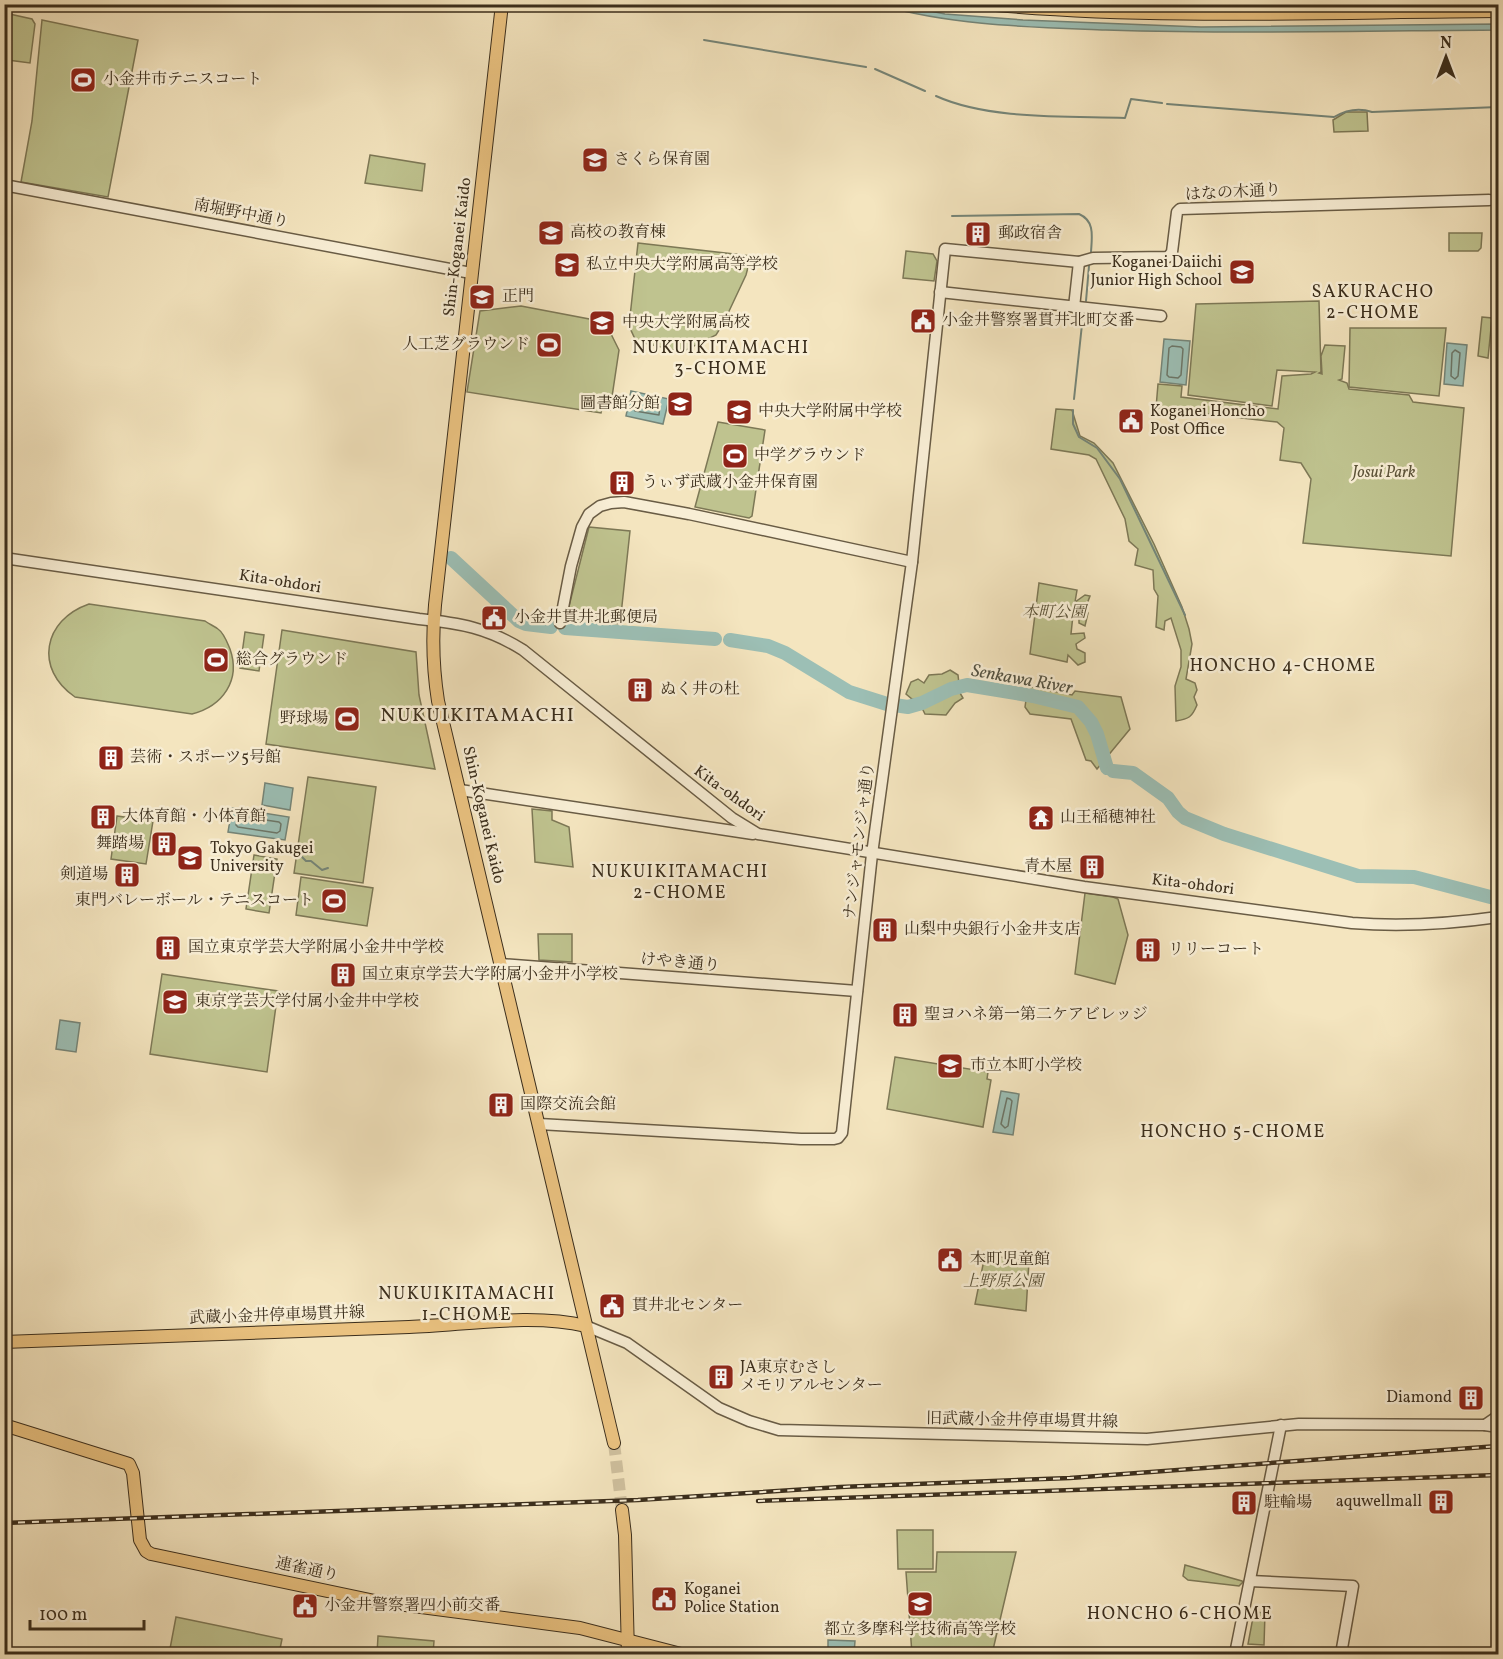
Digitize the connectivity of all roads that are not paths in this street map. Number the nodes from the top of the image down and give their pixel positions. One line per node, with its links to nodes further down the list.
1 (502, 4): 8 (main road, Shin-Koganei Kaido)
2 (985, 4): 3 (main road)
3 (1498, 11)
4 (4, 185): 8 (street, 南堀野中通り)
5 (1489, 200): 7 (street, はなの木通り)
6 (945, 249): 7 (street, はなの木通り); 9 (street, ナンジャモンジャ通り)
7 (1079, 262): 10 (street)
8 (471, 273): 14 (main road, Shin-Koganei Kaido)
9 (940, 292): 10 (street); 13 (street, ナンジャモンジャ通り)
10 (1074, 306): 11 (street)
11 (1161, 316)
12 (4, 558): 14 (street, Kita-ohdori)
13 (912, 562): 15 (street); 18 (street, ナンジャモンジャ通り)
14 (434, 621): 16 (main road, Shin-Koganei Kaido); 17 (street, Kita-ohdori)
15 (560, 623)
16 (460, 790): 17 (street); 20 (main road, Shin-Koganei Kaido)
17 (758, 834): 18 (street, Kita-ohdori)
18 (872, 854): 19 (street, Kita-ohdori); 21 (street, ナンジャモンジャ通り)
19 (1498, 917)
20 (501, 964): 21 (street, けやき通り); 22 (main road, Shin-Koganei Kaido)
21 (857, 991): 22 (street, ナンジャモンジャ通り)
22 (539, 1124): 23 (main road, Shin-Koganei Kaido)
23 (586, 1326): 24 (main road, 武蔵小金井停車場貫井線); 27 (street, 旧武蔵小金井停車場貫井線); 30 (main road, Shin-Koganei Kaido)
24 (4, 1342)
25 (1498, 1416): 28 (street)
26 (4, 1425): 33 (main road, 連雀通り)
27 (1281, 1425): 28 (street, 旧武蔵小金井停車場貫井線); 32 (street)
28 (1485, 1425): 29 (street, 旧武蔵小金井停車場貫井線)
29 (1498, 1427)
30 (614, 1443)
31 (622, 1510): 33 (main road)
32 (1250, 1581): 36 (street); 37 (street)
33 (628, 1640): 34 (main road); 35 (main road, 連雀通り)
34 (628, 1654)
35 (681, 1654)
36 (1235, 1654)
37 (1341, 1654)

